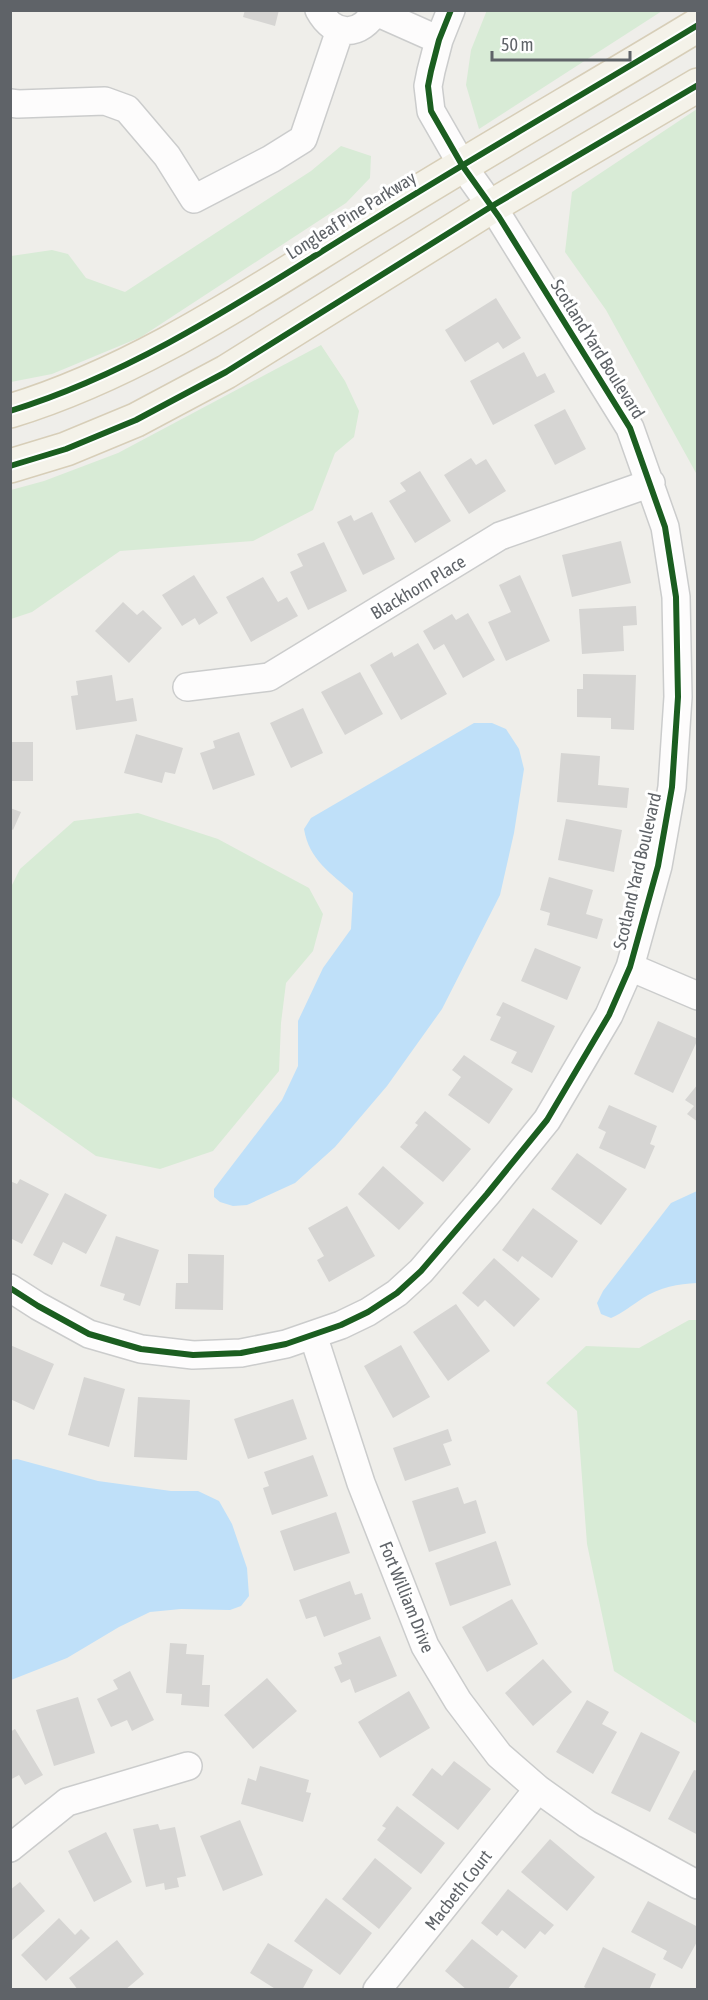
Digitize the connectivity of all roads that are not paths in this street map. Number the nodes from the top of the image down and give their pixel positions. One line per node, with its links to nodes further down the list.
1 (319, 10): 5 (street)
2 (451, 10): 6 (street, Scotland Yard Boulevard)
3 (376, 11): 5 (street); 6 (street)
4 (698, 25): 9 (main road, Longleaf Pine Parkway)
5 (340, 30): 8 (street)
6 (439, 40): 9 (street, Scotland Yard Boulevard)
7 (698, 85): 10 (main road)
8 (10, 103)
9 (462, 165): 10 (street, Scotland Yard Boulevard); 11 (main road, Longleaf Pine Parkway)
10 (492, 207): 12 (main road); 13 (street, Scotland Yard Boulevard)
11 (10, 411)
12 (10, 466)
13 (651, 483): 14 (street, Blackhorn Place); 15 (street, Scotland Yard Boulevard)
14 (187, 687)
15 (630, 967): 16 (street); 18 (street, Scotland Yard Boulevard)
16 (698, 996)
17 (10, 1288): 18 (street, Scotland Yard Boulevard)
18 (313, 1335): 20 (street, Fort William Drive)
19 (188, 1766): 21 (street)
20 (538, 1789): 22 (street, Fort William Drive); 23 (street, Macbeth Court)
21 (10, 1848)
22 (698, 1885)
23 (377, 1989)

